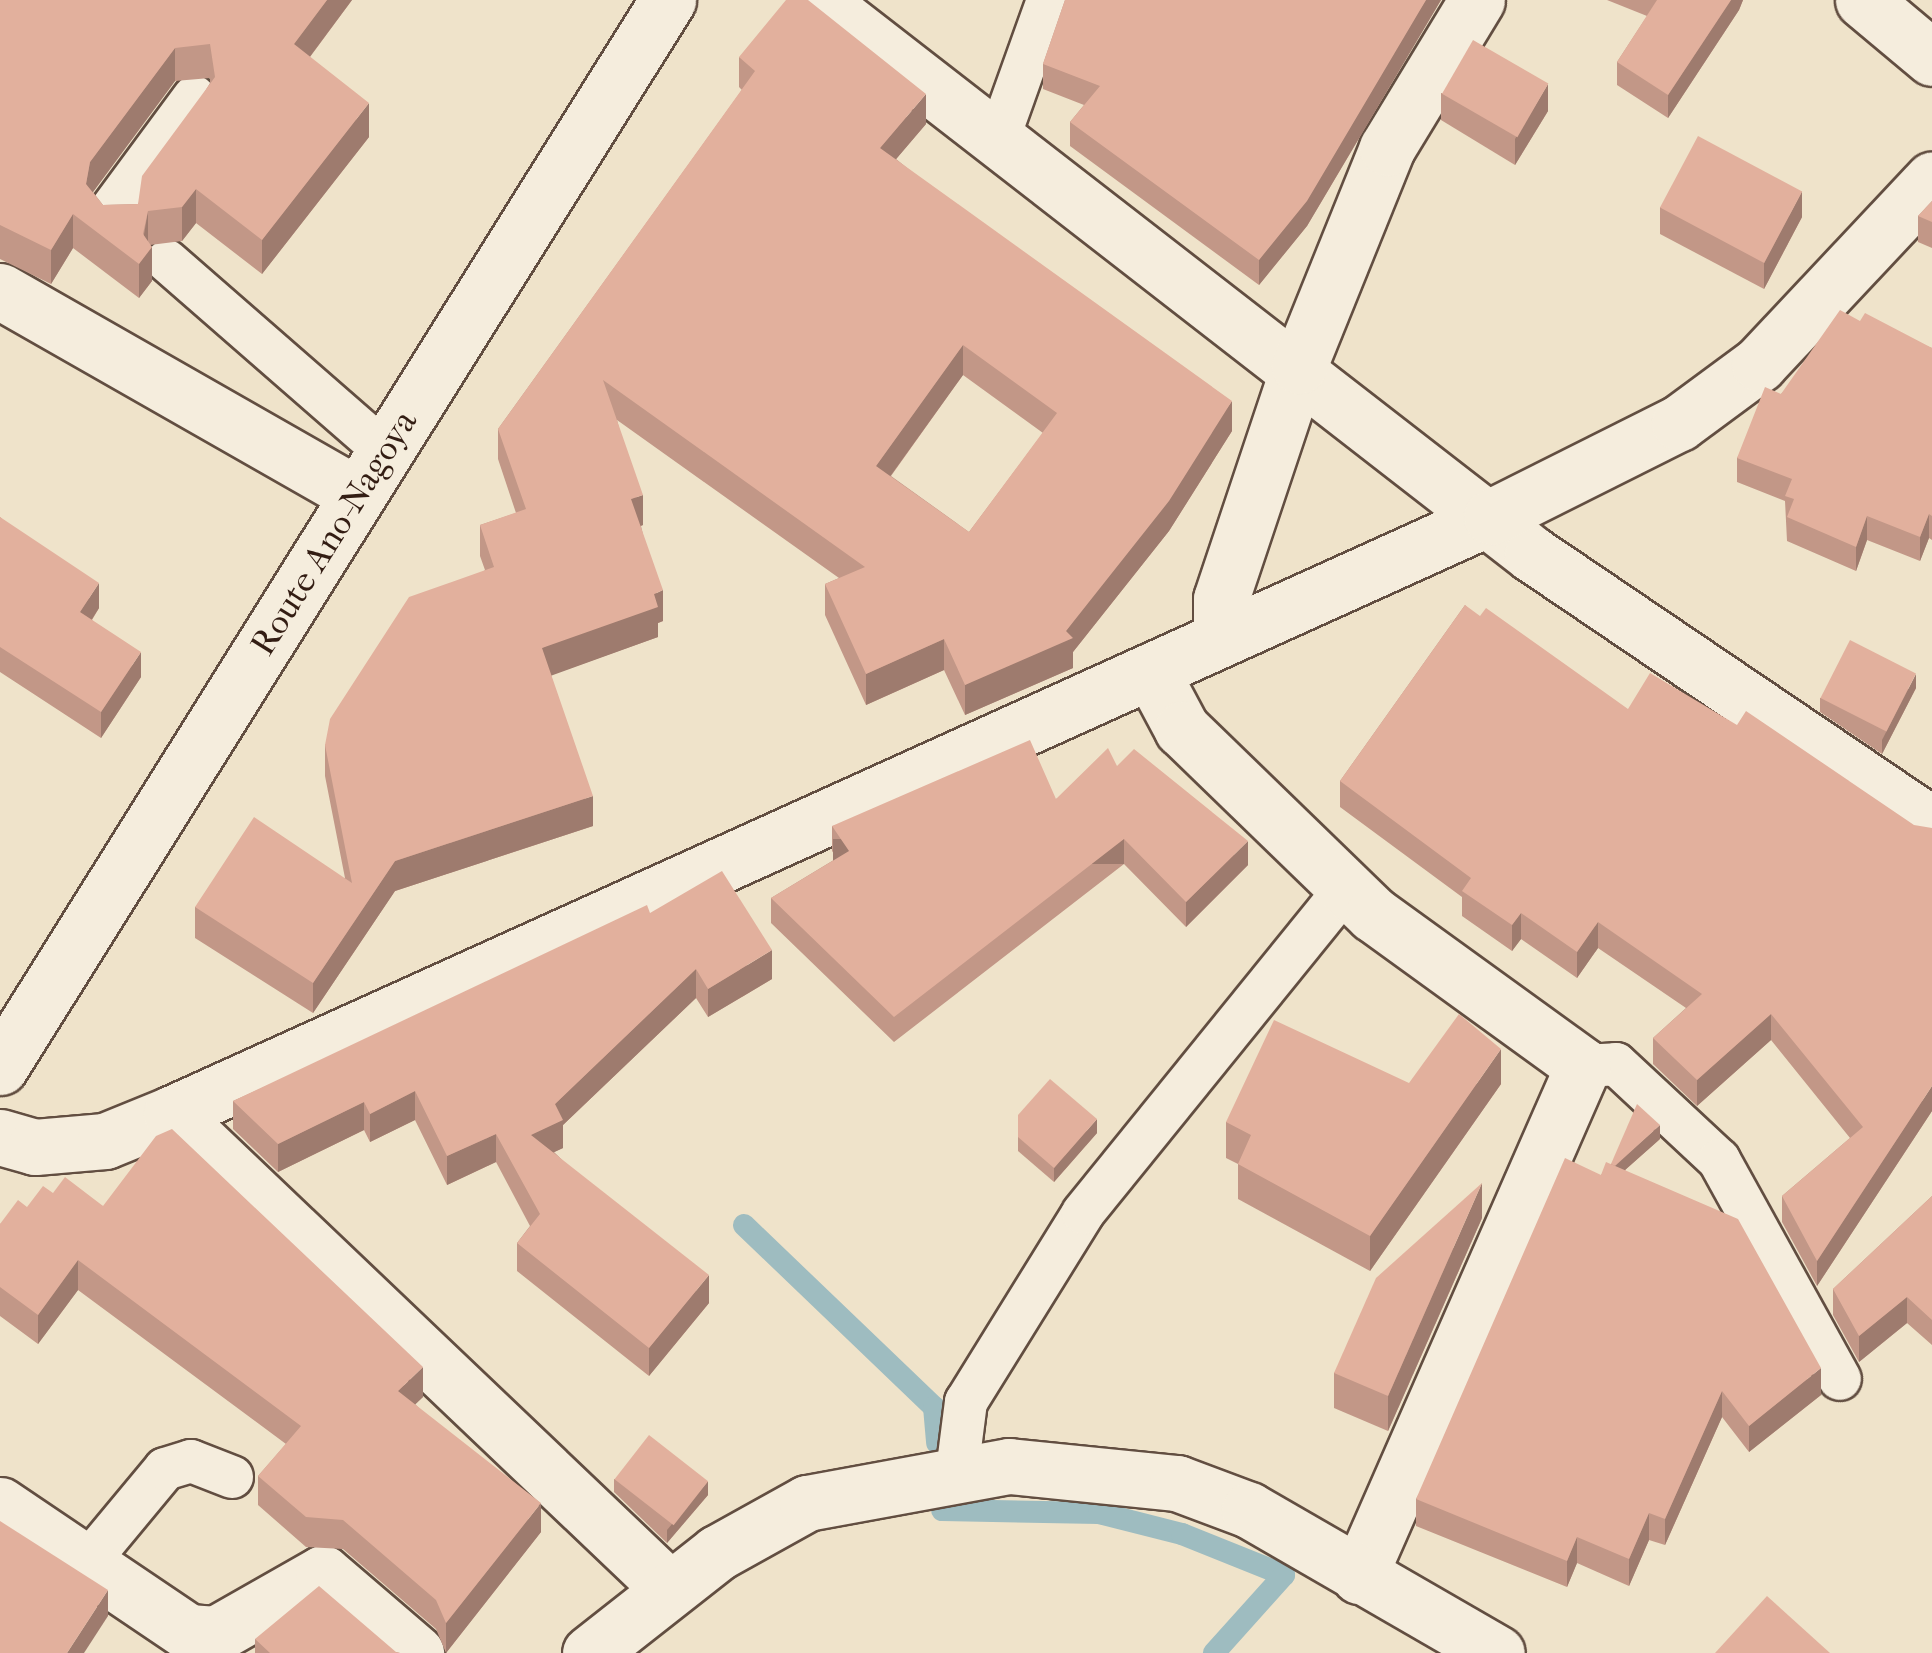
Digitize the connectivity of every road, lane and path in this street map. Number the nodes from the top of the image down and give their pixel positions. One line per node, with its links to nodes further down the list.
1 (668, 0): 14 (street, Route Ano-Nagoya)
2 (818, 0): 8 (street)
3 (1048, 0): 8 (lane)
4 (1477, 0): 13 (street)
5 (1862, 0): 6 (street)
6 (1932, 58)
7 (194, 97): 10 (lane)
8 (1000, 137): 13 (street)
9 (1932, 180): 15 (street)
10 (120, 221)
11 (167, 261): 14 (lane)
12 (0, 291): 14 (street)
13 (1299, 366): 15 (street); 16 (street)
14 (371, 473): 21 (street, Route Ano-Nagoya)
15 (1492, 516): 16 (street); 18 (street)
16 (1221, 638): 17 (street)
17 (1151, 672): 19 (street); 22 (street)
18 (1932, 825)
19 (1346, 888): 20 (street); 25 (lane)
20 (1583, 1066): 24 (lane); 29 (street)
21 (0, 1067)
22 (171, 1114): 23 (street); 30 (street)
23 (0, 1137)
24 (1840, 1379)
25 (956, 1472): 29 (street); 30 (street)
26 (232, 1477): 28 (lane)
27 (0, 1505): 28 (street)
28 (87, 1563): 31 (street)
29 (1359, 1576): 33 (street)
30 (670, 1589): 32 (street)
31 (416, 1653)
32 (590, 1653)
33 (1498, 1653)

